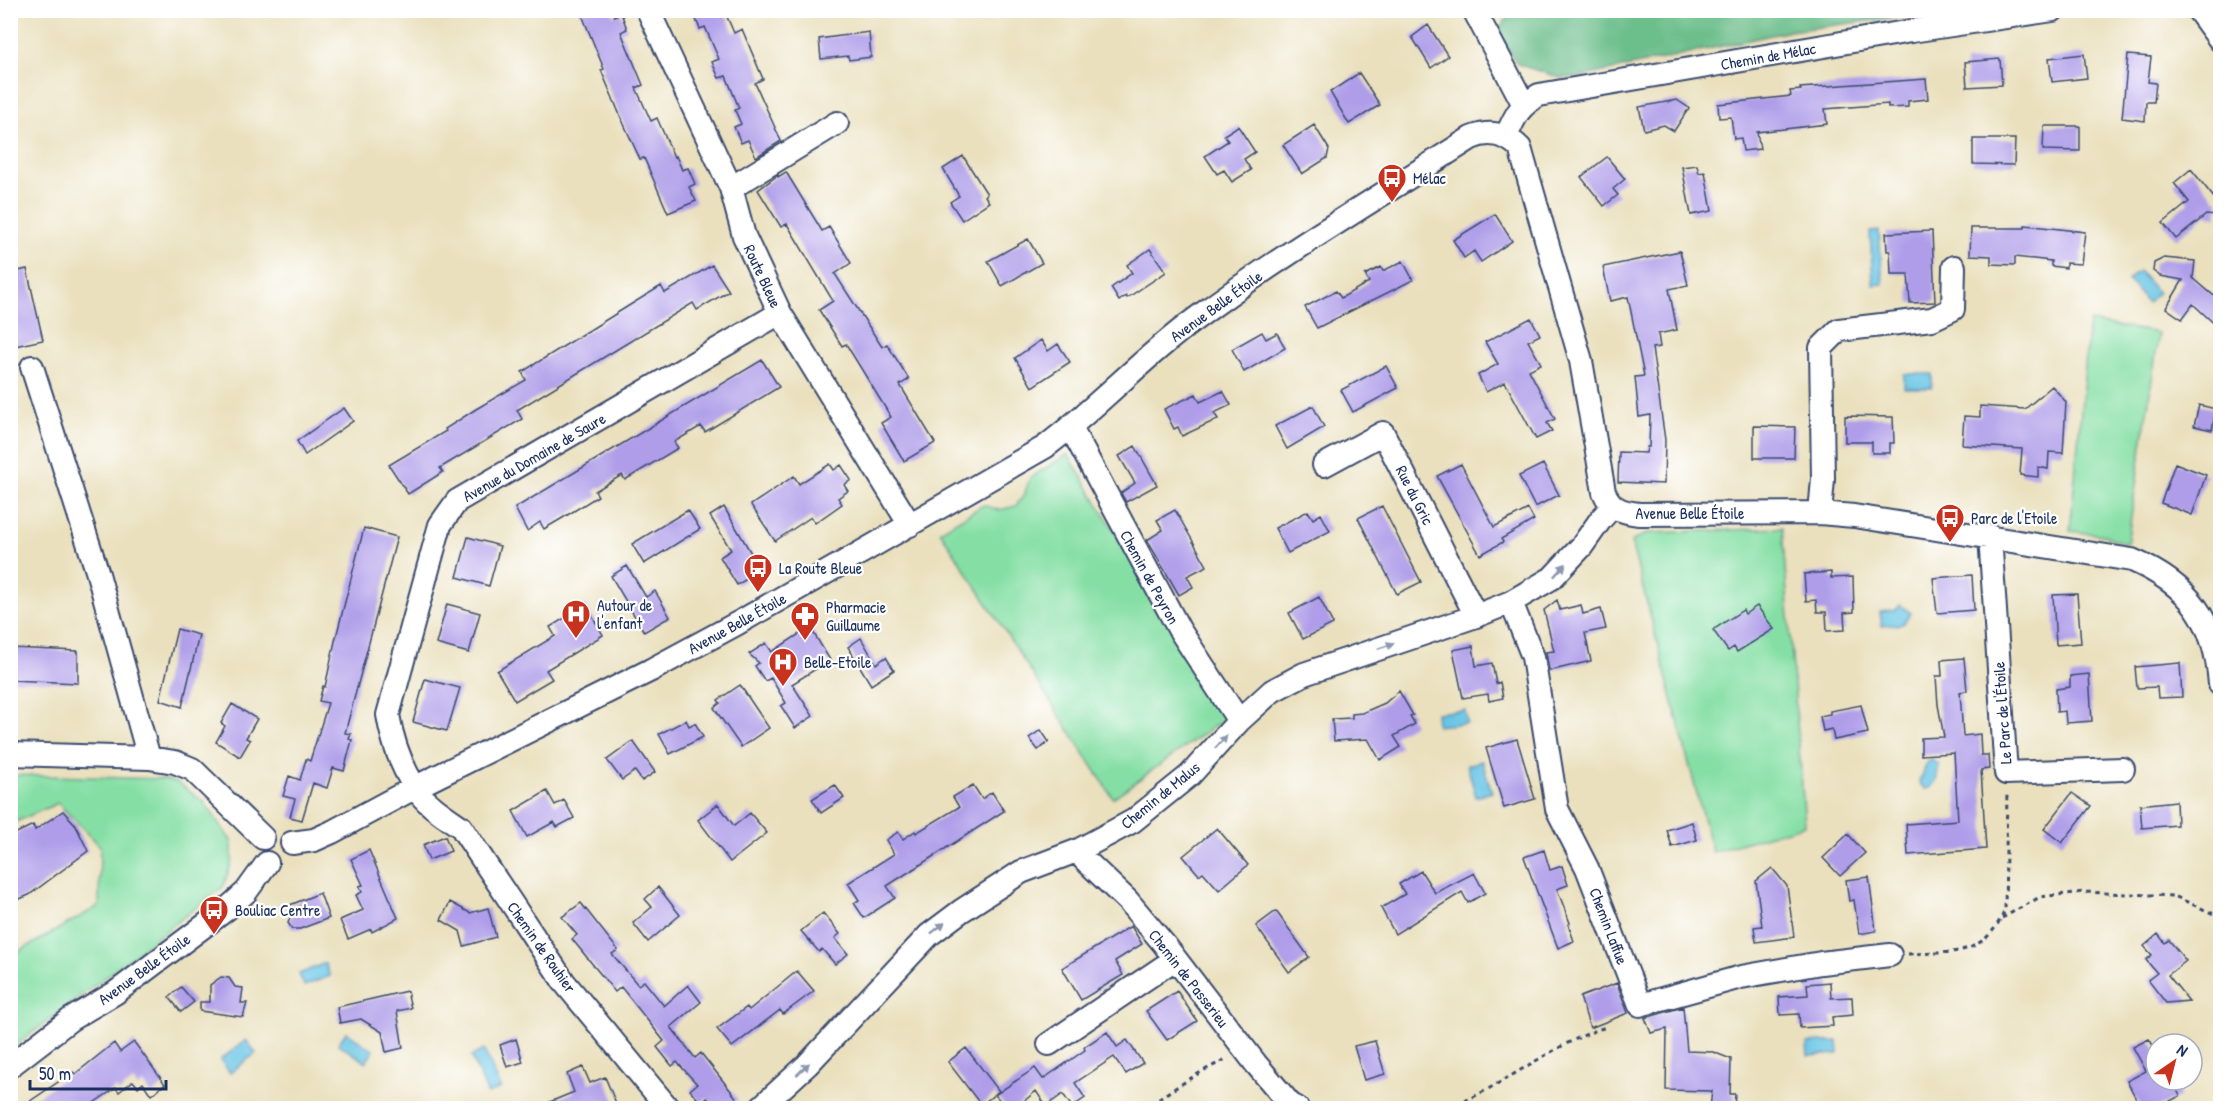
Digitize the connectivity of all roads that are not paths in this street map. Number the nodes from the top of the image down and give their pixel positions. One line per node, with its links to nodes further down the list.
1 (648, 10): 9 (street, Route Bleue)
2 (2053, 10): 6 (street, Chemin de Mélac)
3 (2198, 10): 5 (street)
4 (1476, 12): 6 (street)
5 (2220, 40)
6 (1523, 104): 8 (street)
7 (837, 123): 9 (street)
8 (1506, 137): 13 (street, Avenue Belle Étoile); 15 (street, Avenue Belle Étoile)
9 (731, 188): 11 (street, Route Bleue)
10 (1954, 267): 16 (street)
11 (780, 313): 17 (street, Route Bleue); 26 (street, Avenue du Domaine de Saure)
12 (32, 368): 24 (street)
13 (1071, 428): 17 (street, Avenue Belle Étoile); 22 (street, Chemin de Peyron)
14 (1324, 465): 20 (street, Rue du Gric)
15 (1613, 506): 16 (street, Avenue Belle Étoile); 19 (street, Chemin de Malus, one-way to 15)
16 (1820, 513): 18 (street, Avenue Belle Étoile)
17 (910, 525): 26 (street, Avenue Belle Étoile)
18 (1990, 536): 21 (street, Avenue Belle Étoile); 25 (street, Le Parc de l'Étoile)
19 (1511, 602): 20 (street, Chemin de Malus); 31 (street, Chemin Laffue)
20 (1476, 616): 22 (street, Chemin de Malus, one-way to 20)
21 (2220, 684)
22 (1239, 721): 29 (street, Chemin de Malus, one-way to 22)
23 (10, 754): 24 (street)
24 (148, 758): 27 (street)
25 (2123, 769)
26 (414, 788): 28 (street, Avenue Belle Étoile); 35 (street, Chemin de Rouhier)
27 (263, 838): 28 (street); 30 (street)
28 (292, 843): 30 (street)
29 (1078, 850): 32 (street, Chemin de Passerieu); 36 (street, Chemin de Malus, one-way to 29)
30 (267, 862): 34 (street, Avenue Belle Étoile)
31 (1890, 955)
32 (1175, 958): 33 (street); 37 (street, Chemin de Passerieu)
33 (1049, 1044)
34 (10, 1066)
35 (668, 1108)
36 (760, 1108)
37 (1297, 1108)

